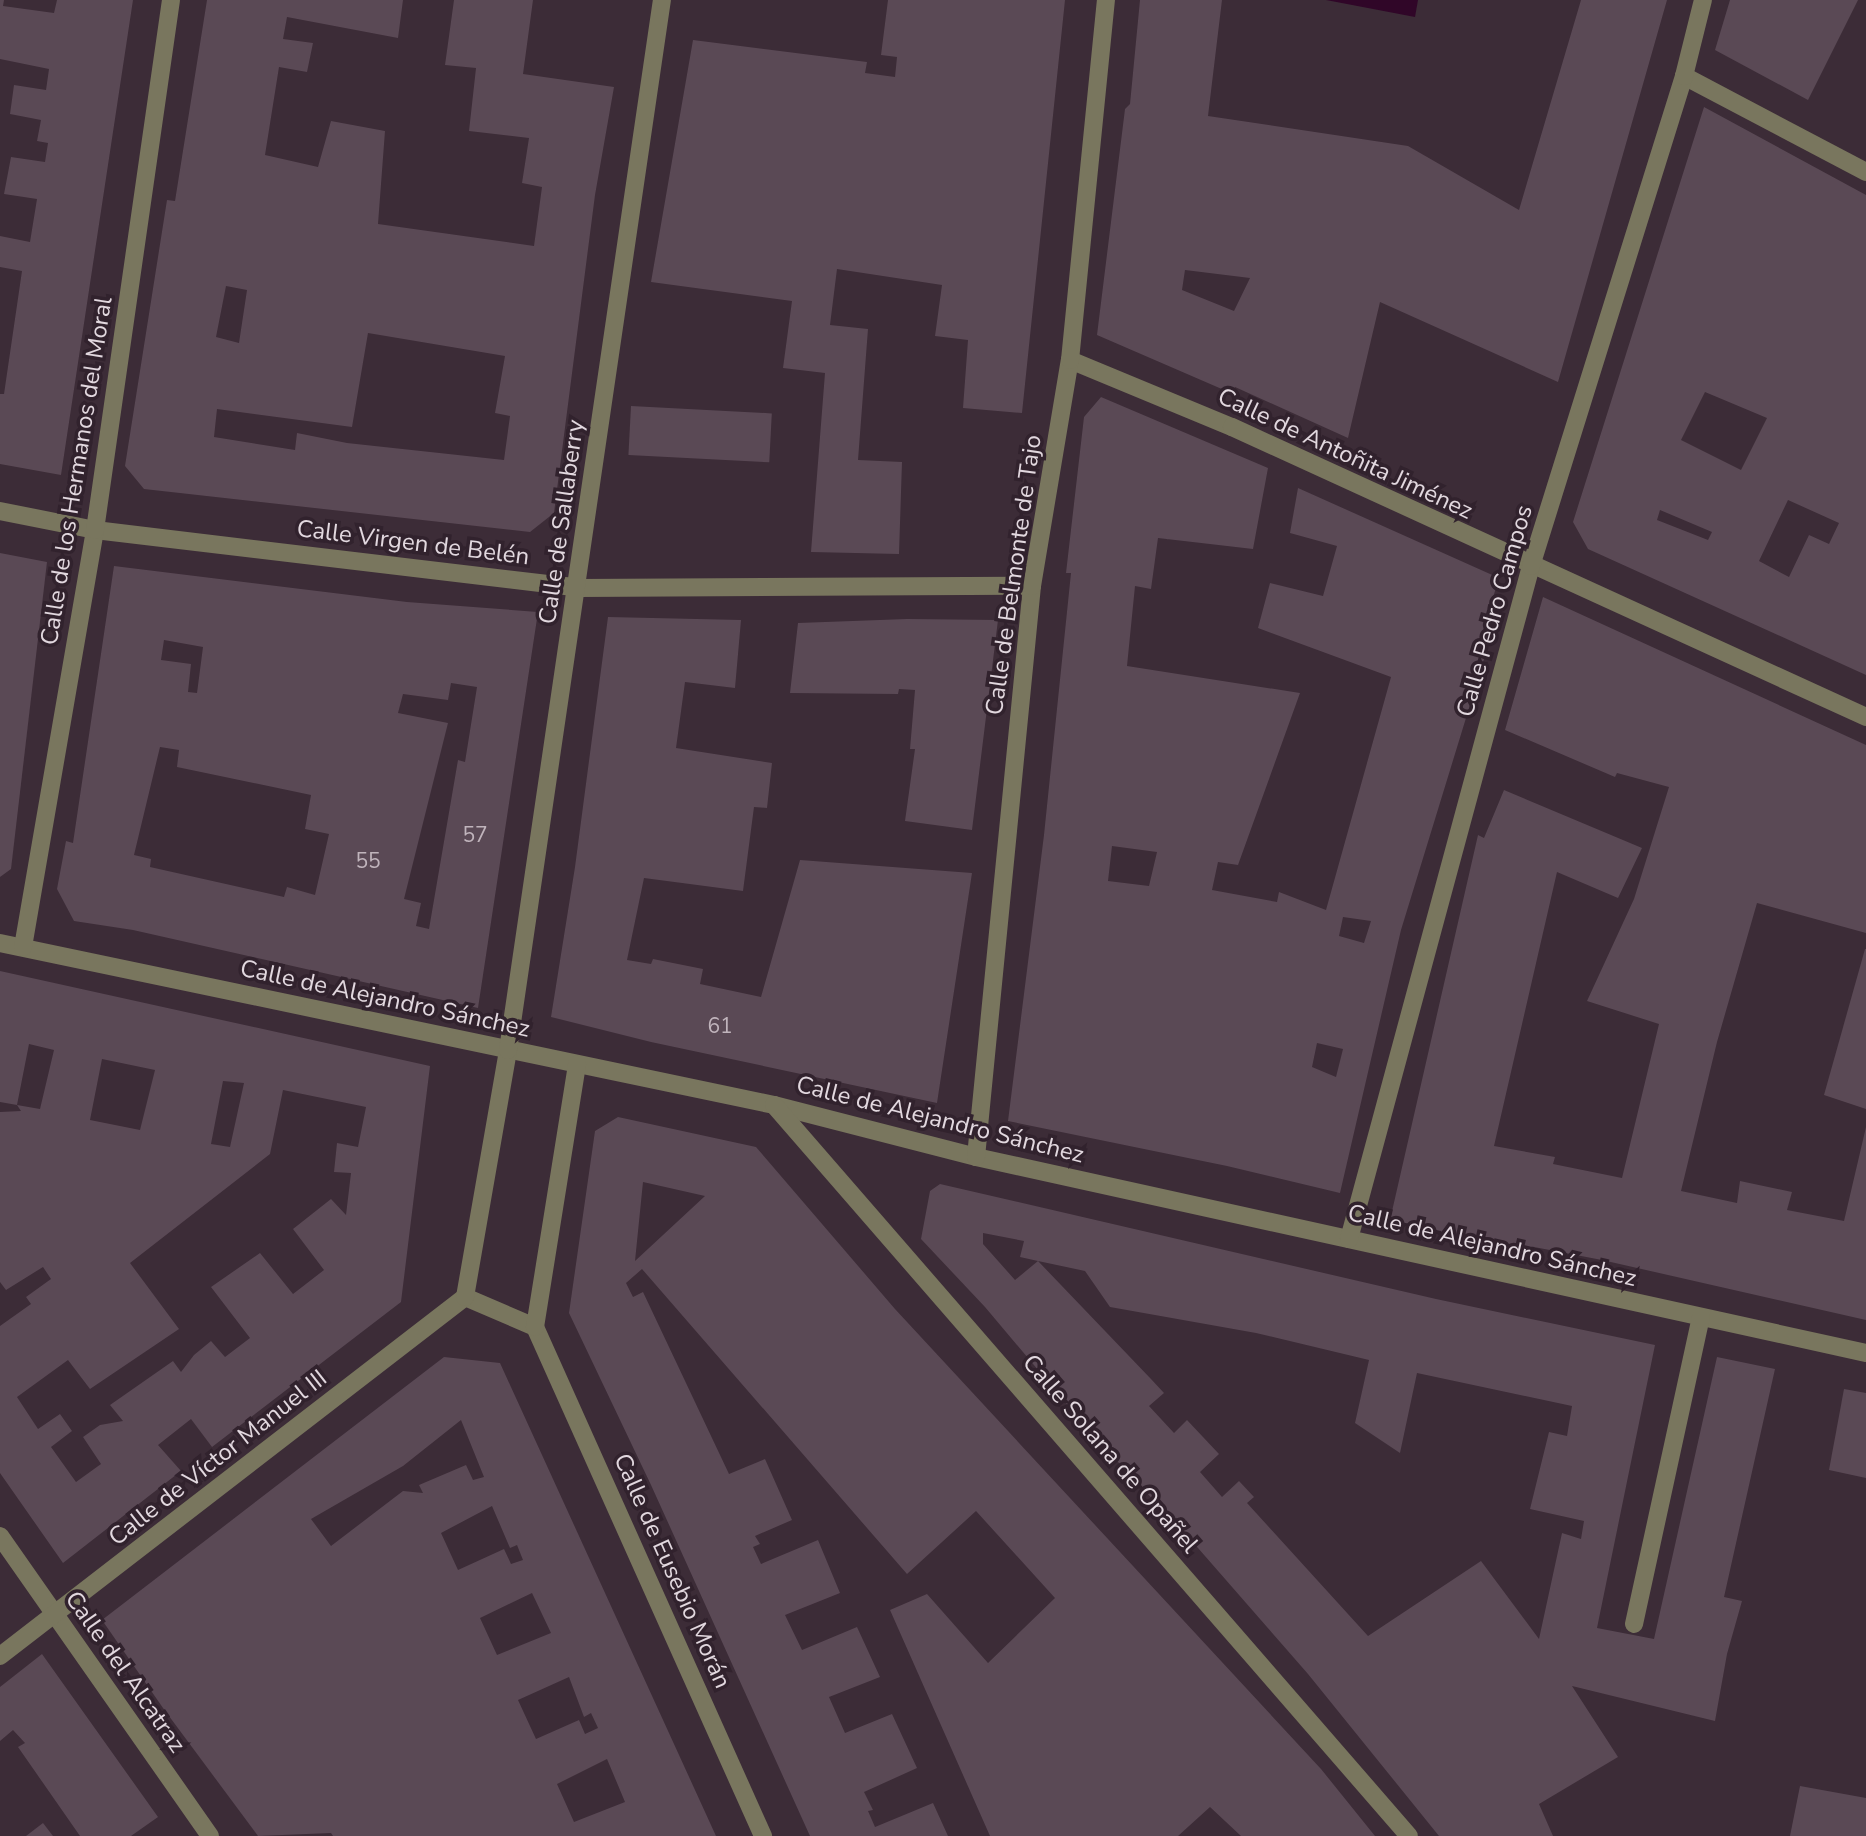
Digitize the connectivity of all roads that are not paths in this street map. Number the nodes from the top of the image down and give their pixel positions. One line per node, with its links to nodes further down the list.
1 (171, 0): 9 (street, Calle de los Hermanos del Moral)
2 (662, 0): 12 (street, Calle de Sallaberry)
3 (1106, 0): 7 (street, Calle de Belmonte de Tajo)
4 (1703, 0): 5 (street, Calle Pedro Campos)
5 (1684, 76): 6 (street); 10 (street, Calle Pedro Campos)
6 (1866, 172)
7 (1070, 360): 10 (street, Calle de Antoñita Jiménez); 11 (street, Calle de Belmonte de Tajo)
8 (0, 511): 9 (street, Calle Virgen de Belén)
9 (95, 530): 12 (street, Calle Virgen de Belén); 15 (street, Calle de los Hermanos del Moral)
10 (1531, 566): 13 (street, Calle de Antoñita Jiménez); 20 (street, Calle Pedro Campos)
11 (1032, 586): 12 (street, Calle Virgen de Belén); 19 (street, Calle de Belmonte de Tajo)
12 (578, 588): 16 (street, Calle de Sallaberry)
13 (1866, 717)
14 (0, 943): 15 (street, Calle de Alejandro Sánchez)
15 (23, 947): 16 (street, Calle de Alejandro Sánchez)
16 (508, 1050): 17 (street, Calle de Alejandro Sánchez); 21 (street)
17 (577, 1064): 18 (street, Calle de Alejandro Sánchez); 23 (street)
18 (774, 1105): 19 (street, Calle de Alejandro Sánchez); 31 (street, Calle Solana de Opañel)
19 (976, 1157): 20 (street, Calle de Alejandro Sánchez)
20 (1349, 1239): 22 (street, Calle de Alejandro Sánchez)
21 (465, 1297): 23 (street); 26 (street, Calle de Víctor Manuel III)
22 (1701, 1317): 24 (street, Calle de Alejandro Sánchez); 27 (street)
23 (535, 1326): 30 (street, Calle de Eusebio Morán)
24 (1866, 1353)
25 (0, 1536): 26 (street, Calle del Alcatraz)
26 (55, 1615): 28 (street, Calle de Víctor Manuel III); 29 (street, Calle del Alcatraz)
27 (1634, 1624)
28 (0, 1656)
29 (210, 1836)
30 (763, 1836)
31 (1409, 1836)

